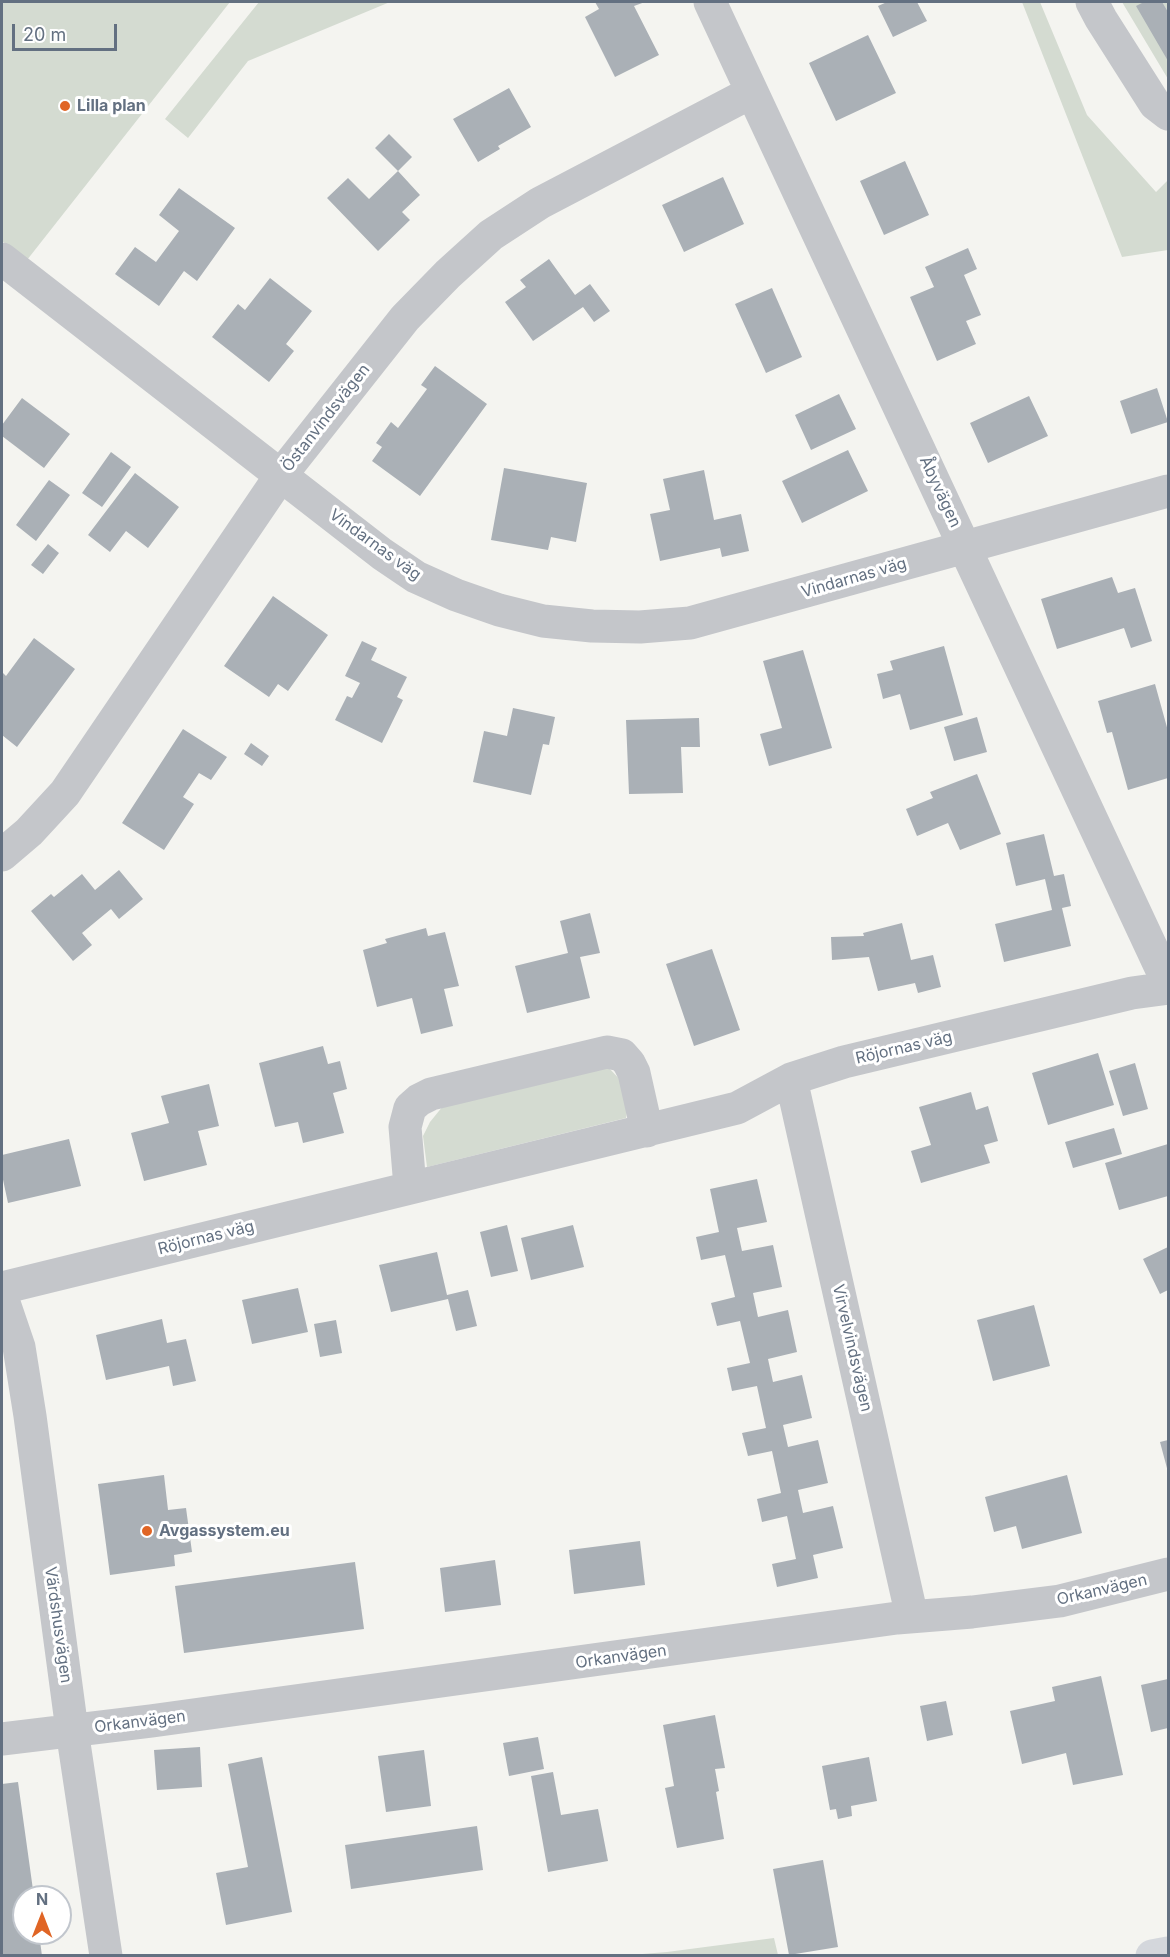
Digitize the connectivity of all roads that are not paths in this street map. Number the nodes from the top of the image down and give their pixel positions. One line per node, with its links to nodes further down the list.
1 (710, 2): 3 (street, Åbyvägen)
2 (1092, 2): 4 (street)
3 (752, 92): 6 (street, Östanvindsvägen); 8 (street, Åbyvägen)
4 (1168, 114)
5 (2, 259): 6 (street, Vindarnas väg)
6 (281, 475): 8 (street, Vindarnas väg); 9 (street, Östanvindsvägen)
7 (1168, 491): 8 (street, Vindarnas väg)
8 (965, 547): 10 (street, Åbyvägen)
9 (2, 855)
10 (1168, 983)
11 (1168, 988): 12 (street, Röjornas väg)
12 (791, 1079): 13 (street, Röjornas väg); 18 (street, Virvelvindsvägen)
13 (647, 1131): 14 (street, Röjornas väg); 14 (street)
14 (410, 1187): 15 (street, Röjornas väg)
15 (2, 1288)
16 (2, 1297): 19 (street, Värdshusvägen)
17 (1168, 1574): 18 (street, Orkanvägen)
18 (912, 1617): 19 (street, Orkanvägen)
19 (72, 1730): 20 (street, Orkanvägen); 22 (street, Värdshusvägen)
20 (2, 1739)
21 (1168, 1953): 23 (main road)
22 (106, 1956)
23 (1152, 1956)

